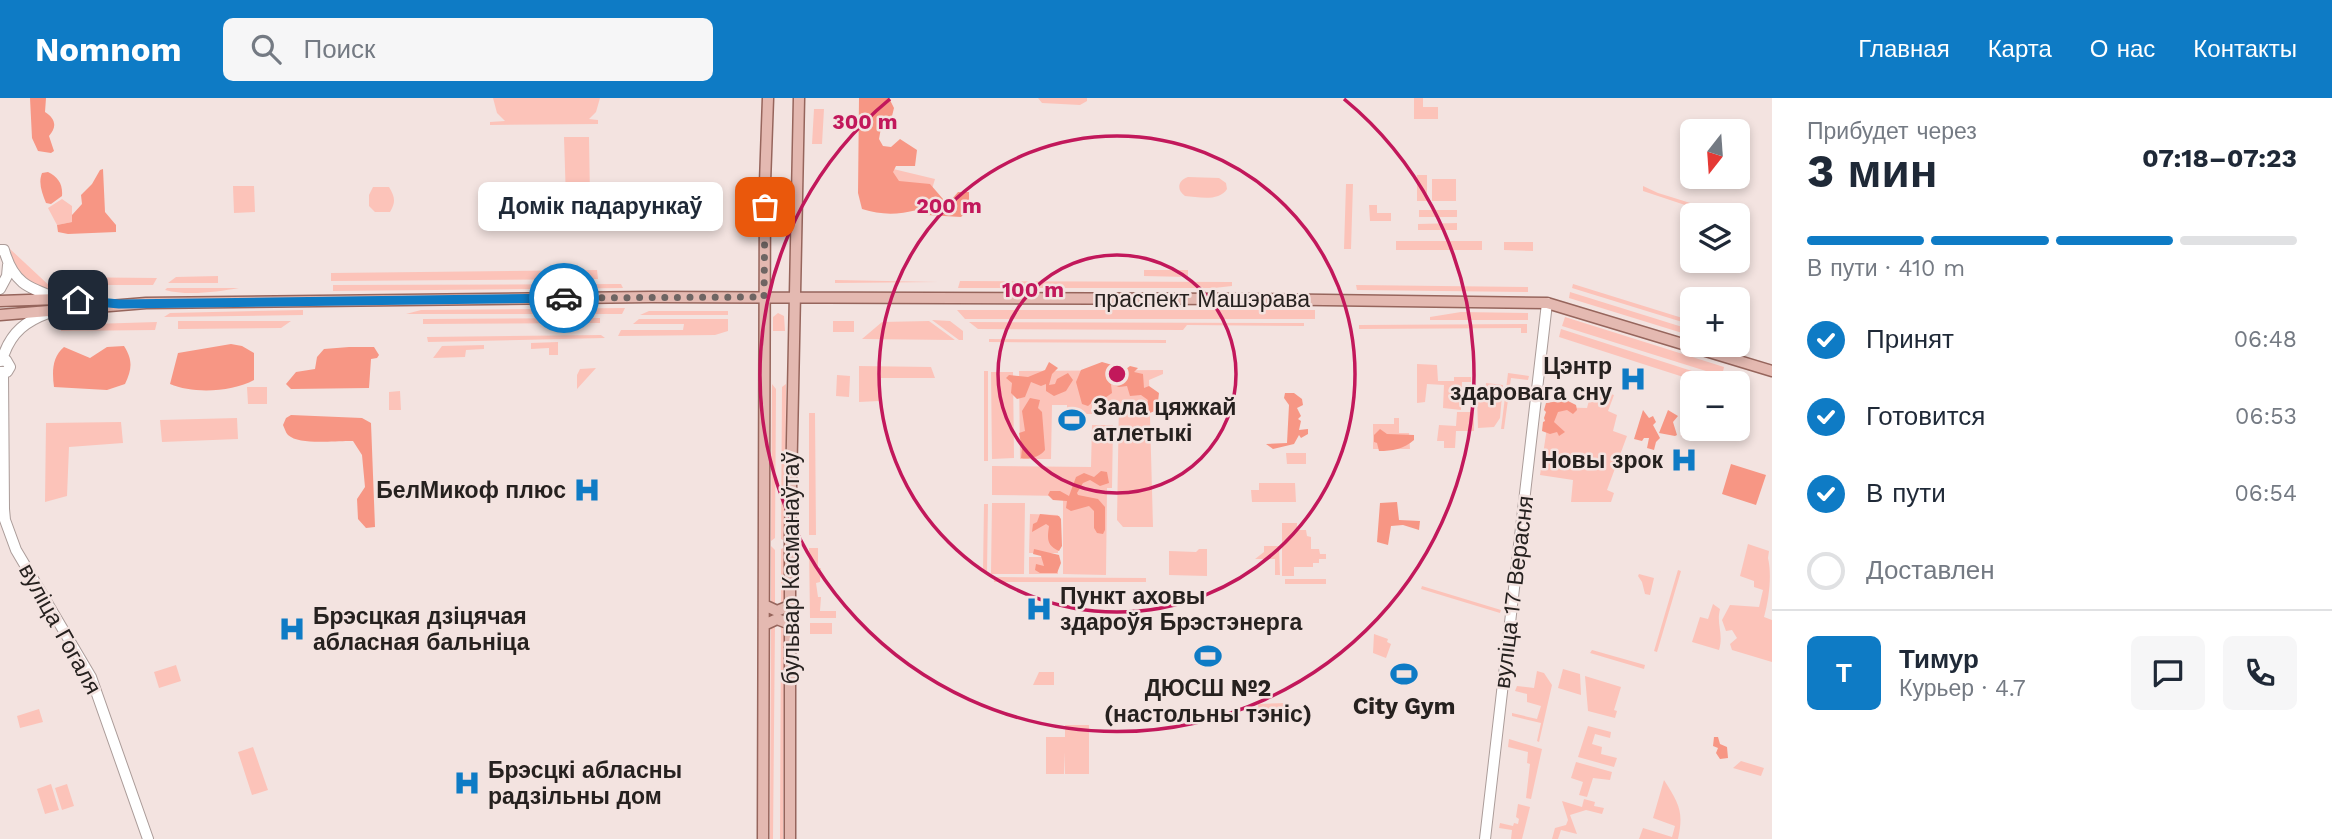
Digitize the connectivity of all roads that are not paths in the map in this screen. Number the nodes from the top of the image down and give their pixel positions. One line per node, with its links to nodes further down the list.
1 (768, 98): 6 (main road, бульвар Касманаўтаў)
2 (799, 98): 7 (main road, бульвар Касманаўтаў)
3 (2, 250): 4 (street)
4 (8, 265): 5 (street); 10 (street)
5 (0, 289)
6 (764, 297): 7 (main road, праспект Машэрава); 10 (main road, праспект Машэрава); 15 (main road, бульвар Касманаўтаў)
7 (796, 297): 9 (main road, праспект Машэрава); 16 (main road, бульвар Касманаўтаў)
8 (0, 301): 10 (main road, праспект Машэрава)
9 (1547, 303): 13 (main road, праспект Машэрава); 22 (street, вуліца 17 Верасня)
10 (57, 304): 11 (main road, праспект Машэрава); 12 (street)
11 (0, 315)
12 (2, 354): 14 (street, вуліца Гогаля)
13 (1772, 371)
14 (2, 372): 19 (street, вуліца Гогаля)
15 (764, 605): 16 (main road); 18 (main road, бульвар Касманаўтаў)
16 (789, 606): 17 (main road, бульвар Касманаўтаў)
17 (790, 624): 18 (main road); 21 (main road, бульвар Касманаўтаў)
18 (764, 625): 20 (main road, бульвар Касманаўтаў)
19 (148, 839)
20 (763, 839)
21 (790, 839)
22 (1485, 839)

